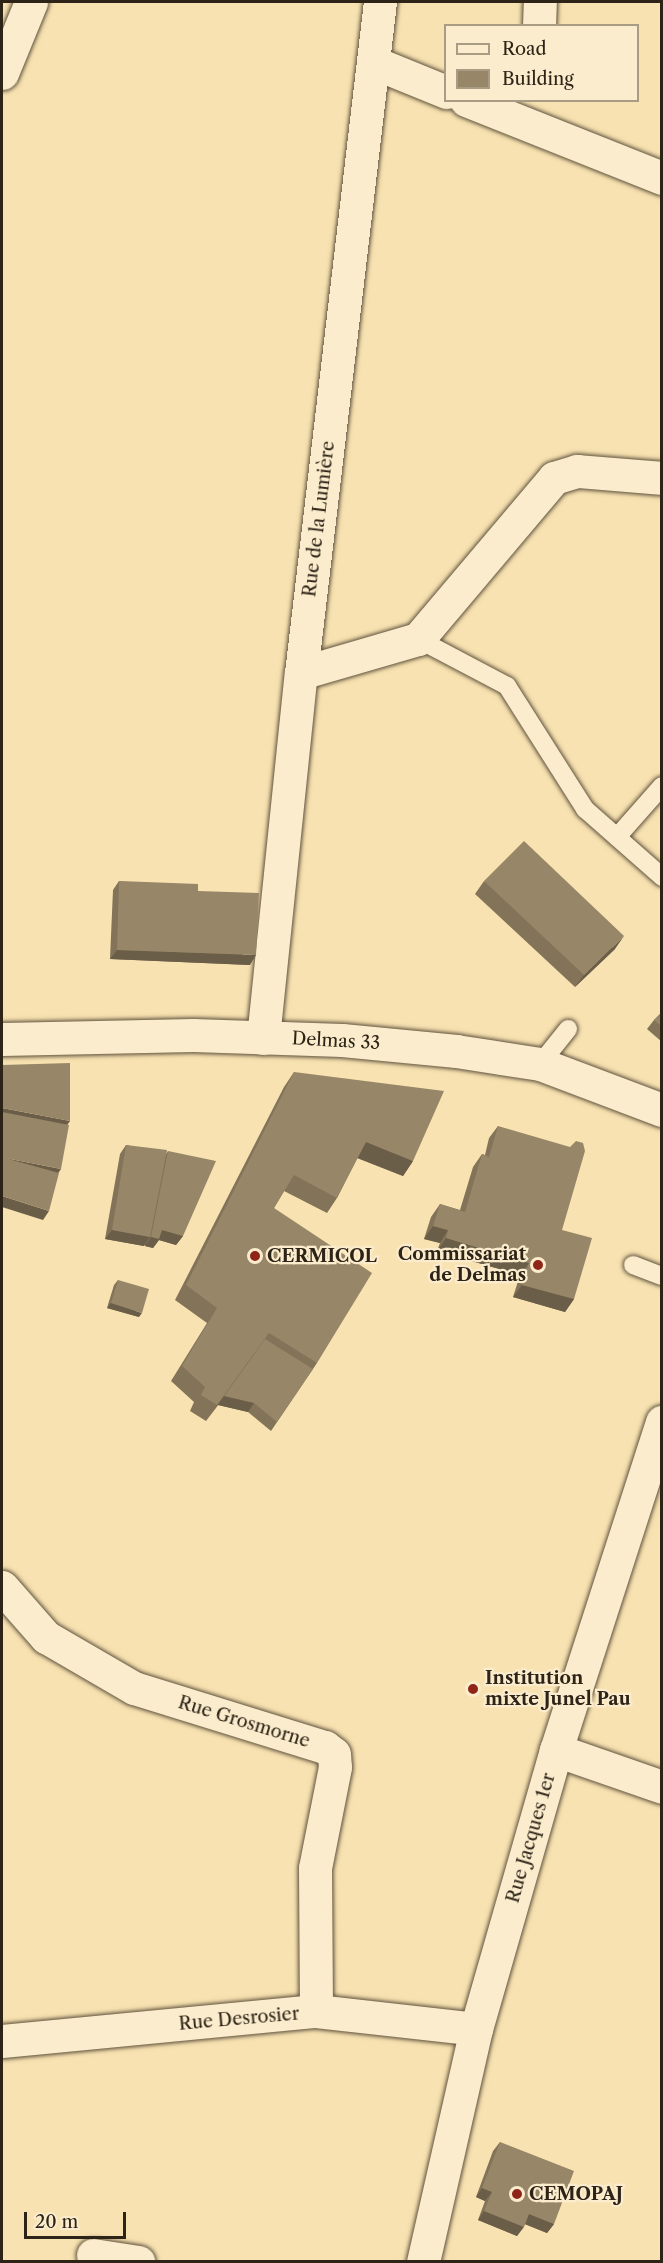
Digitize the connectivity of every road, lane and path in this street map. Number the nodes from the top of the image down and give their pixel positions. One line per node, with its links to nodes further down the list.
1 (31, 2): 6 (street)
2 (380, 2): 5 (street, Rue de la Lumière)
3 (540, 2): 4 (street)
4 (539, 24)
5 (375, 63): 7 (street); 13 (street, Rue de la Lumière)
6 (2, 73)
7 (444, 91)
8 (475, 102): 9 (street)
9 (534, 115): 10 (street)
10 (662, 178)
11 (662, 478): 12 (street)
12 (418, 639): 13 (street); 15 (lane)
13 (301, 673): 18 (street, Rue de la Lumière)
14 (662, 786): 15 (lane)
15 (617, 837): 16 (lane)
16 (662, 877)
17 (568, 1029): 20 (lane)
18 (263, 1038): 19 (street, Delmas 33); 20 (street, Delmas 33)
19 (2, 1039)
20 (540, 1064): 21 (street, Delmas 33)
21 (662, 1110)
22 (633, 1265): 23 (lane)
23 (662, 1276)
24 (662, 1422): 26 (street, Rue Jacques 1er)
25 (2, 1587): 28 (street, Rue Grosmorne)
26 (556, 1750): 27 (street); 29 (street, Rue Jacques 1er)
27 (662, 1787)
28 (316, 2011): 29 (street, Rue Desrosier); 30 (street, Rue Desrosier)
29 (476, 2029): 33 (street, Rue Jacques 1er)
30 (2, 2041)
31 (93, 2255): 32 (street)
32 (138, 2262)
33 (423, 2262)

